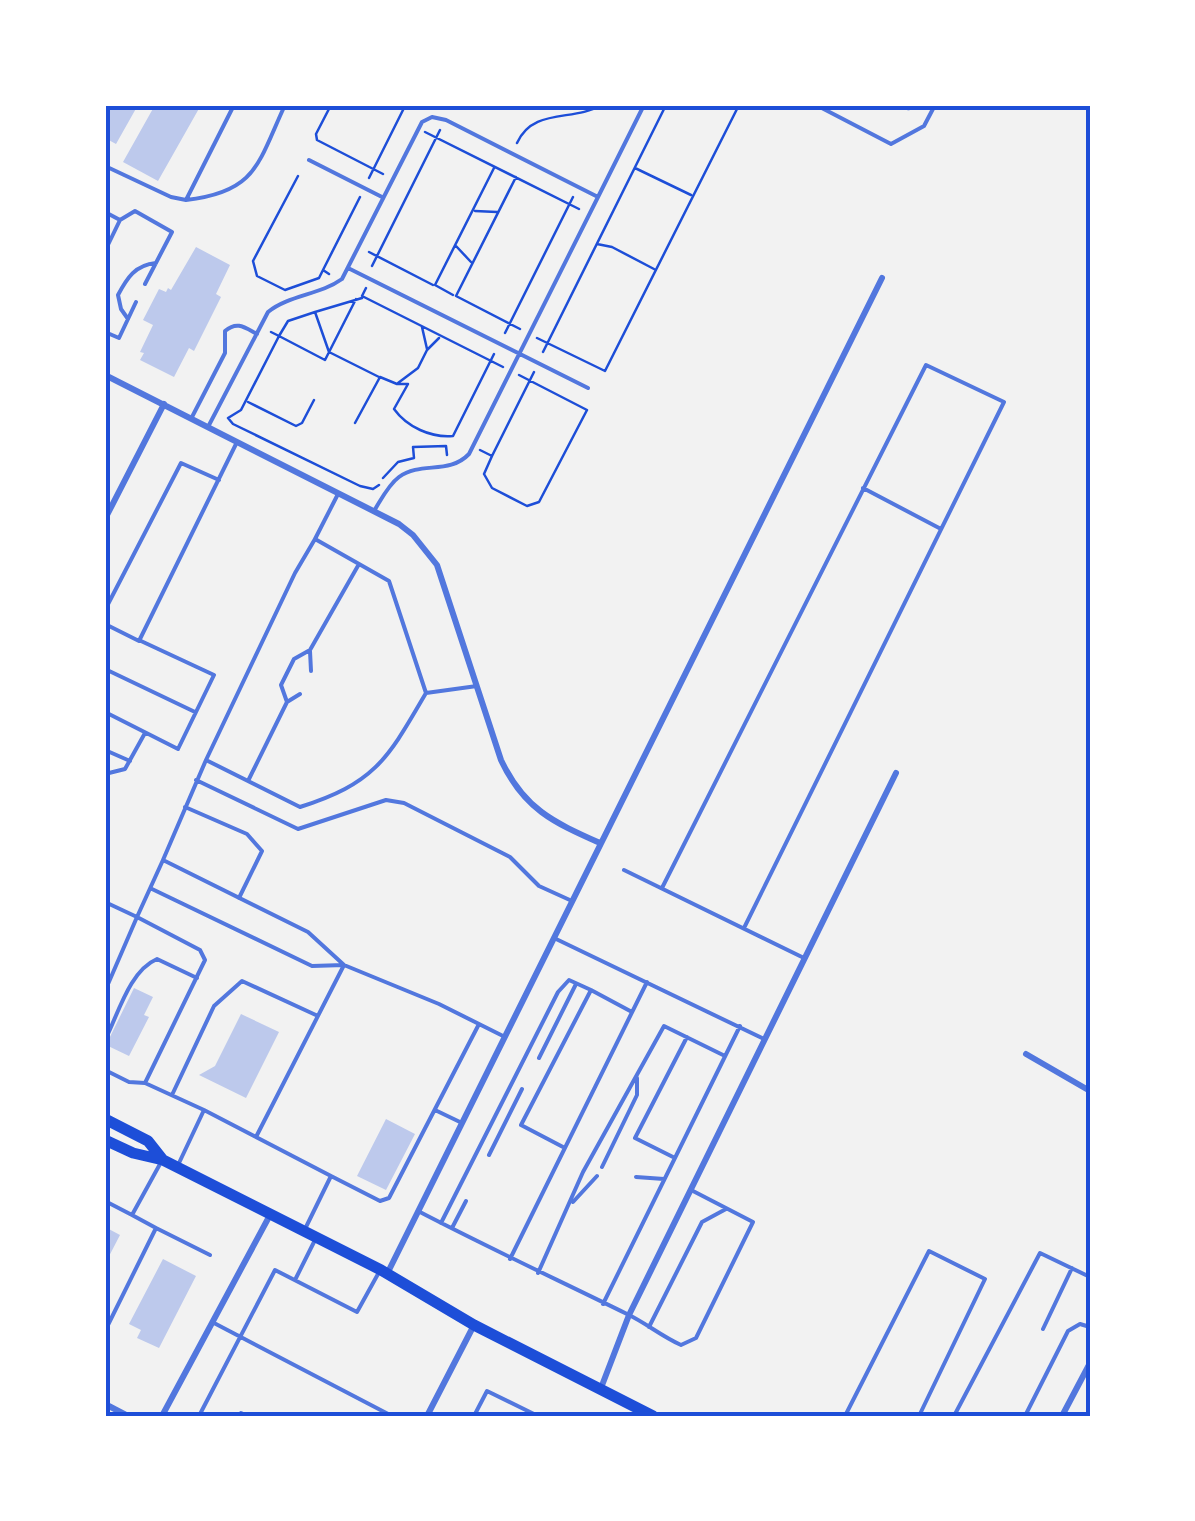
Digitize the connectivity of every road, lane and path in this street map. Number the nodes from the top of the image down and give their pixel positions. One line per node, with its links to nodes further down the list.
1 (234, 105): 32 (lane)
2 (285, 105): 32 (lane)
3 (330, 105): 21 (path)
4 (404, 105): 21 (path)
5 (601, 105): 16 (path)
6 (644, 105): 31 (lane)
7 (666, 105): 20 (path)
8 (739, 105): 29 (path)
9 (816, 105): 12 (lane)
10 (864, 105): 11 (path)
11 (910, 105)
12 (935, 105)
13 (445, 120): 14 (lane); 15 (path); 16 (lane)
14 (416, 128): 15 (path); 25 (lane)
15 (436, 138): 19 (path); 42 (path)
16 (512, 154): 27 (lane)
17 (309, 160): 30 (lane)
18 (107, 166): 22 (lane); 32 (lane)
19 (494, 167): 24 (path); 34 (path)
20 (635, 168): 29 (path); 39 (path)
21 (374, 169): 25 (path); 26 (path)
22 (105, 174)
23 (298, 176): 48 (path)
24 (516, 177): 33 (path); 36 (path)
25 (392, 178): 30 (lane)
26 (369, 179)
27 (578, 187): 31 (lane); 33 (path)
28 (360, 196): 48 (path)
29 (692, 196): 47 (path)
30 (382, 197): 46 (lane)
31 (598, 198): 37 (lane)
32 (186, 200)
33 (570, 204): 37 (path); 62 (path)
34 (472, 210): 36 (path); 40 (path)
35 (105, 212): 38 (lane)
36 (498, 213): 44 (path)
37 (590, 214): 74 (lane)
38 (120, 220): 41 (lane); 43 (lane)
39 (597, 244): 47 (path); 70 (path)
40 (455, 245): 44 (path); 52 (path)
41 (105, 251)
42 (376, 256): 45 (path); 52 (path)
43 (156, 263): 51 (lane); 61 (lane)
44 (472, 263): 55 (path)
45 (372, 266)
46 (348, 268): 66 (lane); 71 (lane)
47 (655, 269): 70 (path)
48 (323, 270): 49 (path)
49 (330, 275)
50 (882, 278): 124 (street)
51 (145, 284)
52 (434, 286): 55 (path)
53 (366, 287): 56 (path)
54 (340, 292): 59 (path)
55 (456, 296): 62 (path)
56 (364, 297): 57 (path); 63 (path)
57 (356, 299): 59 (path); 73 (path)
58 (136, 302): 61 (lane)
59 (344, 303): 60 (path)
60 (315, 312): 67 (path); 73 (path)
61 (128, 319): 65 (lane)
62 (510, 323): 64 (path); 71 (path)
63 (421, 326): 68 (path); 72 (path)
64 (520, 329)
65 (105, 332)
66 (257, 334): 87 (lane); 89 (lane)
67 (279, 336): 73 (path); 85 (path)
68 (441, 336): 72 (path); 76 (path)
69 (538, 338): 70 (path)
70 (548, 342): 75 (path)
71 (500, 343): 74 (lane); 76 (path)
72 (427, 350): 82 (path)
73 (330, 352): 80 (path)
74 (519, 352): 77 (lane); 83 (lane)
75 (543, 352)
76 (490, 361): 77 (path); 90 (path)
77 (510, 370): 81 (path); 92 (lane)
78 (535, 370): 81 (path)
79 (105, 374): 86 (street)
80 (380, 377): 82 (path); 88 (path)
81 (530, 380): 94 (path); 94 (path)
82 (397, 384): 90 (path)
83 (588, 388)
84 (314, 400): 85 (path)
85 (246, 401): 93 (path)
86 (162, 407): 87 (street); 99 (street)
87 (192, 418): 89 (street)
88 (355, 424)
89 (208, 427): 91 (street)
90 (452, 436): 92 (path)
91 (238, 442): 95 (lane); 97 (street)
92 (472, 446): 94 (path); 98 (lane)
93 (454, 454)
94 (492, 456)
95 (218, 480): 103 (lane); 105 (lane)
96 (863, 488): 100 (lane); 100 (lane); 128 (lane)
97 (339, 493): 98 (street); 101 (lane)
98 (374, 511): 109 (street)
99 (105, 519)
100 (941, 529): 133 (lane)
101 (314, 539): 102 (lane); 117 (lane)
102 (360, 564): 106 (lane); 110 (lane)
103 (105, 610)
104 (105, 624): 105 (lane)
105 (139, 640): 114 (lane)
106 (310, 650): 108 (lane); 112 (lane)
107 (105, 669): 114 (lane)
108 (311, 671)
109 (477, 686): 110 (lane); 124 (street)
110 (426, 693): 121 (lane)
111 (300, 694): 112 (lane)
112 (287, 702): 121 (lane)
113 (105, 712): 115 (lane)
114 (195, 712): 115 (lane)
115 (145, 733): 118 (lane)
116 (105, 750): 118 (lane)
117 (206, 760): 121 (lane); 122 (lane)
118 (130, 761): 120 (lane)
119 (896, 773): 135 (street)
120 (105, 774)
121 (249, 779)
122 (196, 780): 123 (lane); 130 (lane)
123 (185, 807): 125 (lane); 129 (lane)
124 (600, 843): 130 (street)
125 (162, 860): 127 (lane); 129 (lane)
126 (624, 870): 128 (lane)
127 (150, 888): 132 (lane); 136 (lane)
128 (662, 888): 133 (lane)
129 (239, 898): 136 (lane)
130 (572, 901): 134 (street)
131 (105, 902): 132 (lane)
132 (137, 918): 137 (lane); 141 (lane)
133 (744, 928): 135 (lane)
134 (554, 938): 138 (lane); 146 (street)
135 (804, 958): 148 (street)
136 (344, 964): 143 (lane); 144 (lane)
137 (196, 978): 149 (lane); 155 (lane)
138 (646, 982): 142 (lane); 145 (lane)
139 (576, 984): 140 (lane); 152 (lane); 183 (lane)
140 (591, 990): 142 (lane); 165 (lane)
141 (105, 992)
142 (632, 1012): 165 (lane)
143 (318, 1016): 158 (lane); 163 (lane)
144 (479, 1024): 146 (lane); 160 (lane)
145 (740, 1026): 148 (lane); 151 (lane)
146 (505, 1037): 162 (street)
147 (686, 1037): 151 (lane); 154 (lane); 167 (lane)
148 (764, 1039): 175 (street)
149 (105, 1040)
150 (1026, 1054): 157 (street)
151 (725, 1056): 167 (lane)
152 (538, 1058)
153 (105, 1070): 155 (lane)
154 (638, 1073): 170 (lane); 178 (lane)
155 (144, 1083): 158 (lane)
156 (522, 1089): 166 (lane)
157 (1090, 1092)
158 (172, 1095): 159 (lane)
159 (204, 1110): 163 (lane); 169 (lane)
160 (434, 1110): 162 (lane); 171 (lane)
161 (105, 1119): 168 (highway)
162 (462, 1122): 180 (street)
163 (256, 1137): 171 (lane)
164 (105, 1140): 168 (highway)
165 (565, 1148): 188 (lane)
166 (489, 1156)
167 (674, 1158): 174 (lane)
168 (162, 1160): 169 (highway); 182 (lane)
169 (177, 1167): 181 (highway)
170 (602, 1167)
171 (331, 1176): 186 (lane)
172 (597, 1176): 178 (lane)
173 (636, 1177): 174 (lane)
174 (664, 1179): 194 (lane)
175 (690, 1190): 179 (lane); 195 (street)
176 (105, 1201): 182 (lane)
177 (466, 1201): 185 (lane)
178 (570, 1205): 191 (lane)
179 (727, 1208): 198 (lane); 198 (lane)
180 (418, 1210): 183 (lane); 190 (street)
181 (270, 1215): 186 (highway); 196 (street)
182 (132, 1216): 184 (lane)
183 (441, 1222): 185 (lane)
184 (156, 1228): 187 (lane); 201 (lane)
185 (452, 1228): 188 (lane)
186 (310, 1235): 190 (highway); 193 (lane)
187 (210, 1255)
188 (510, 1258): 191 (lane)
189 (1072, 1268): 192 (lane); 200 (lane); 216 (lane)
190 (384, 1272): 193 (lane); 197 (highway)
191 (538, 1273): 194 (lane)
192 (1090, 1277)
193 (295, 1280): 202 (lane)
194 (603, 1304): 195 (lane)
195 (629, 1314): 198 (lane); 204 (street)
196 (214, 1323): 202 (lane); 207 (street)
197 (474, 1325): 204 (highway); 210 (street)
198 (650, 1327)
199 (1090, 1327): 217 (lane)
200 (1043, 1329)
201 (105, 1331)
202 (240, 1337): 208 (lane); 209 (lane)
203 (1090, 1363): 218 (street)
204 (601, 1389): 213 (highway)
205 (105, 1404): 206 (street)
206 (128, 1416)
207 (162, 1416)
208 (200, 1416)
209 (391, 1416)
210 (428, 1416)
211 (474, 1416): 212 (lane)
212 (538, 1416)
213 (653, 1416)
214 (845, 1416): 215 (lane)
215 (920, 1416)
216 (954, 1416)
217 (1026, 1416)
218 (1062, 1416)

